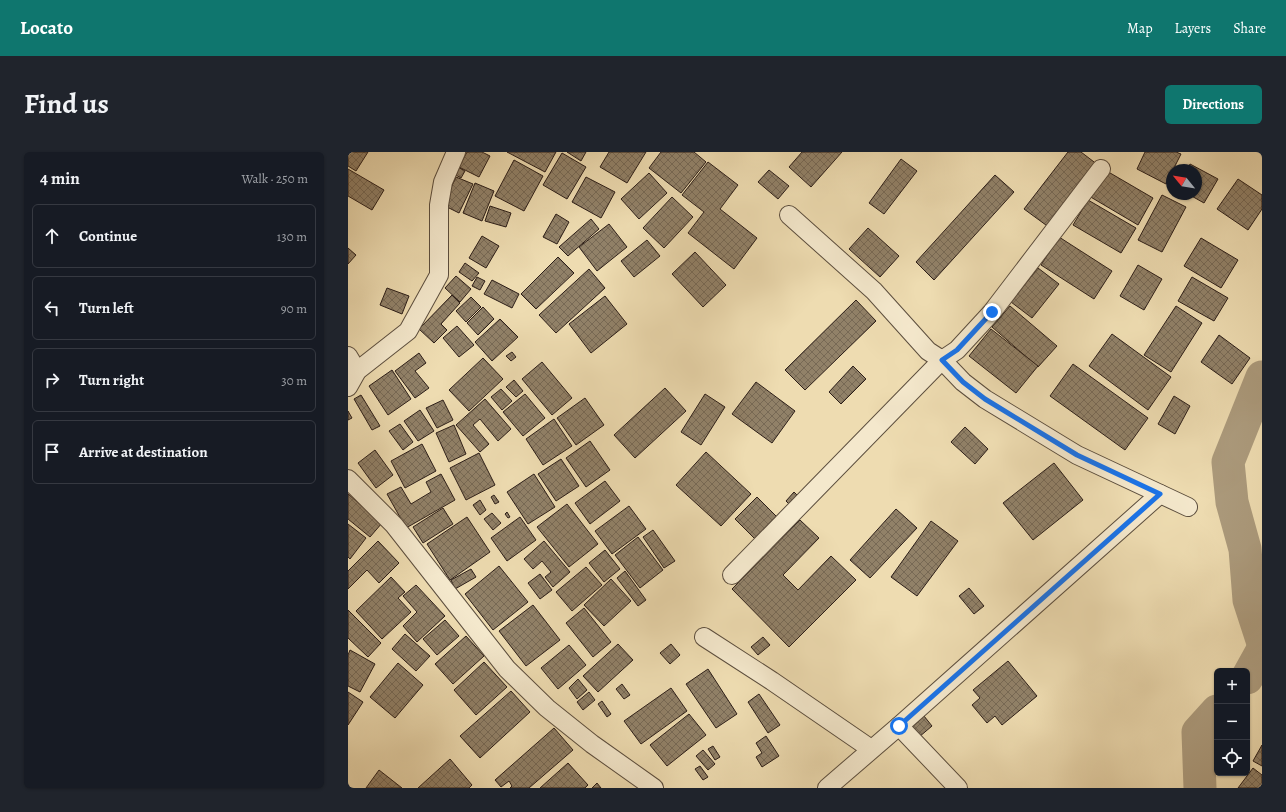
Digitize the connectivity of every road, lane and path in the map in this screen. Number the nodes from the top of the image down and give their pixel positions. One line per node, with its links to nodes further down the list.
1 (456, 152): 5 (street)
2 (1101, 169): 4 (street)
3 (789, 215): 4 (street)
4 (942, 360): 8 (street); 10 (street)
5 (352, 364): 6 (street)
6 (348, 387)
7 (348, 479): 14 (street)
8 (1160, 494): 9 (street); 12 (street)
9 (1188, 508)
10 (732, 575)
11 (704, 637): 13 (street)
12 (899, 726): 13 (street); 16 (street)
13 (871, 750): 15 (street)
14 (654, 788)
15 (827, 788)
16 (958, 788)

